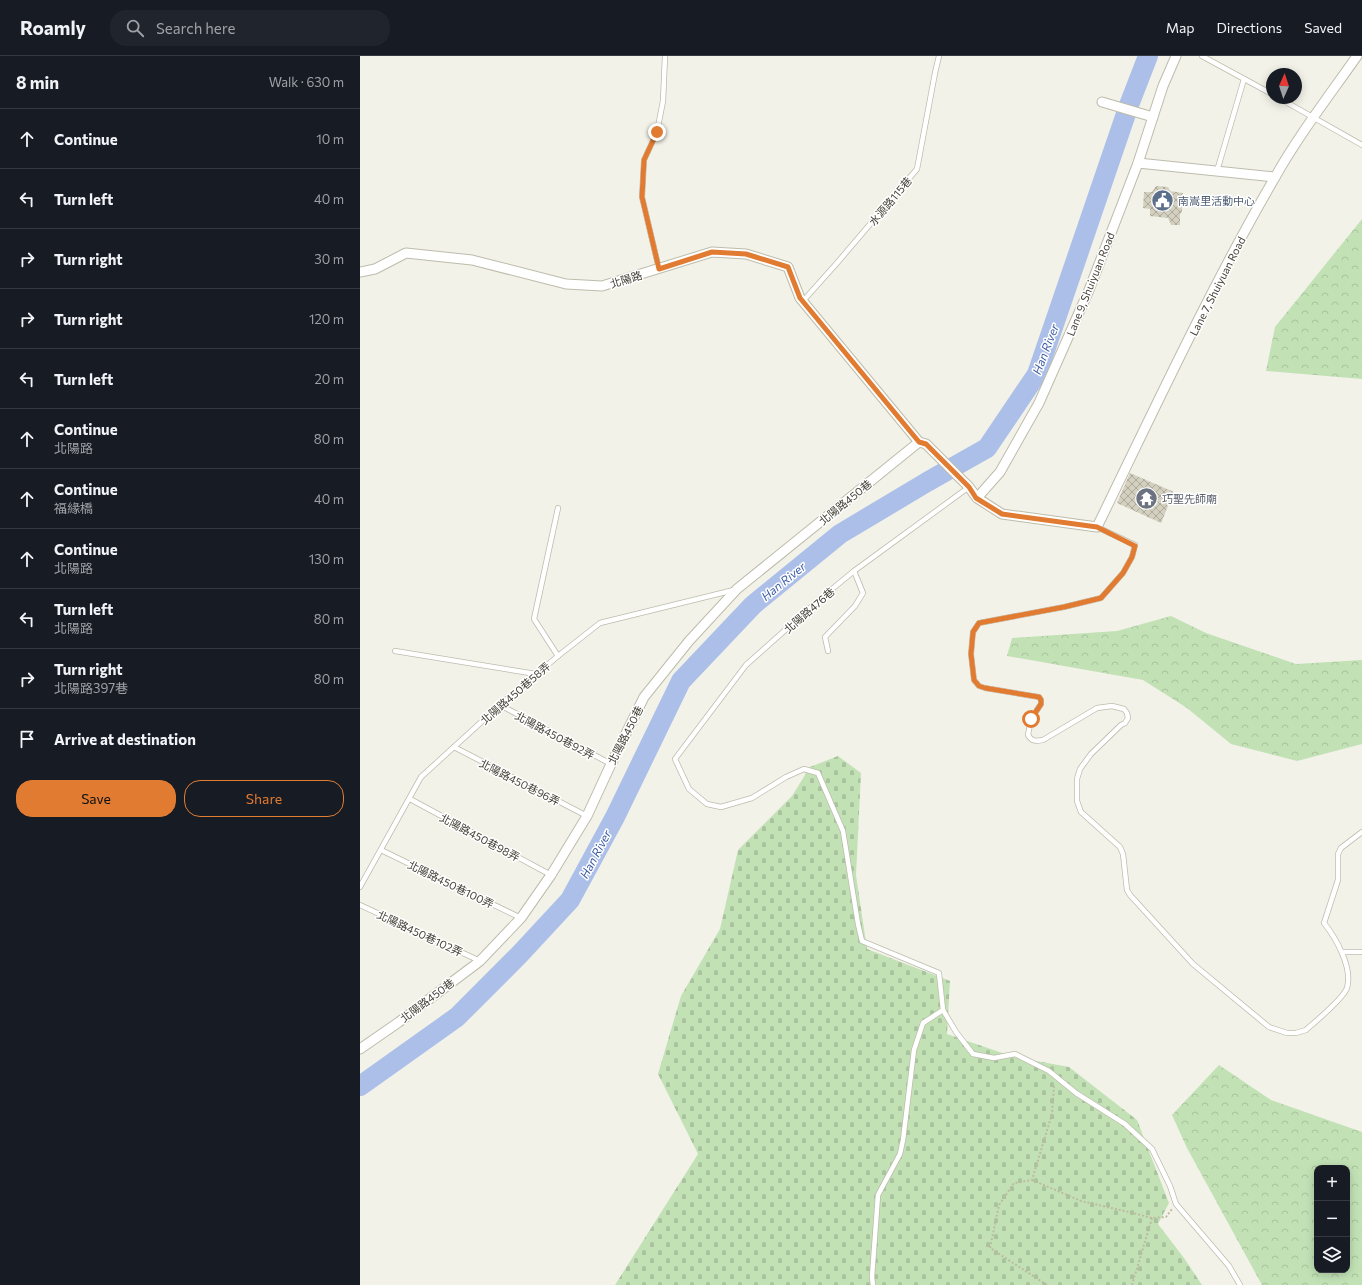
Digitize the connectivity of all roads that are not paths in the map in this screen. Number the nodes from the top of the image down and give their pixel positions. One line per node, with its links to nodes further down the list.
1 (665, 56): 16 (lane)
2 (939, 56): 18 (lane, 水源路115巷)
3 (1176, 56): 10 (street, Lane 9, Shuiyuan Road)
4 (1202, 56): 6 (lane)
5 (1357, 56): 11 (street, Lane 7, Shuiyuan Road)
6 (1244, 79): 7 (lane); 14 (lane)
7 (1266, 91)
8 (1102, 102): 10 (street)
9 (1289, 104): 11 (lane)
10 (1153, 117): 13 (street, Lane 9, Shuiyuan Road)
11 (1314, 117): 12 (lane); 15 (street, Lane 7, Shuiyuan Road)
12 (1362, 145)
13 (1138, 164): 14 (street); 21 (street, Lane 9, Shuiyuan Road)
14 (1217, 171): 15 (street)
15 (1275, 177): 23 (street, Lane 7, Shuiyuan Road)
16 (659, 269): 17 (street, 北陽路); 18 (street, 北陽路)
17 (360, 272)
18 (803, 301): 19 (street, 北陽路)
19 (922, 443): 20 (street, 北陽路); 25 (street, 北陽路450巷)
20 (969, 487): 21 (street); 24 (lane, 北陽路476巷)
21 (976, 498): 23 (street)
22 (558, 508): 28 (lane)
23 (1097, 527): 41 (lane)
24 (854, 571): 27 (lane); 44 (lane, 北陽路476巷)
25 (737, 589): 28 (lane, 北陽路450巷58弄); 32 (street, 北陽路450巷)
26 (394, 652): 29 (lane)
27 (828, 652)
28 (558, 656): 29 (lane, 北陽路450巷58弄)
29 (536, 674): 30 (lane, 北陽路450巷58弄)
30 (500, 705): 31 (lane, 北陽路450巷58弄); 32 (lane, 北陽路450巷92弄)
31 (454, 747): 33 (lane, 北陽路450巷58弄); 34 (lane, 北陽路450巷96弄)
32 (611, 764): 34 (street, 北陽路450巷)
33 (410, 799): 36 (lane, 北陽路450巷58弄); 37 (lane, 北陽路450巷98弄)
34 (587, 816): 37 (street, 北陽路450巷)
35 (1362, 832): 41 (lane)
36 (381, 850): 38 (lane, 北陽路450巷58弄); 40 (lane, 北陽路450巷100弄)
37 (551, 875): 40 (street, 北陽路450巷)
38 (360, 887)
39 (360, 905): 43 (lane, 北陽路450巷102弄)
40 (521, 918): 43 (street, 北陽路450巷)
41 (1343, 952): 42 (lane)
42 (1362, 952)
43 (480, 961): 45 (street, 北陽路450巷)
44 (943, 1010): 46 (lane); 47 (lane)
45 (360, 1049)
46 (873, 1285)
47 (1240, 1285)

